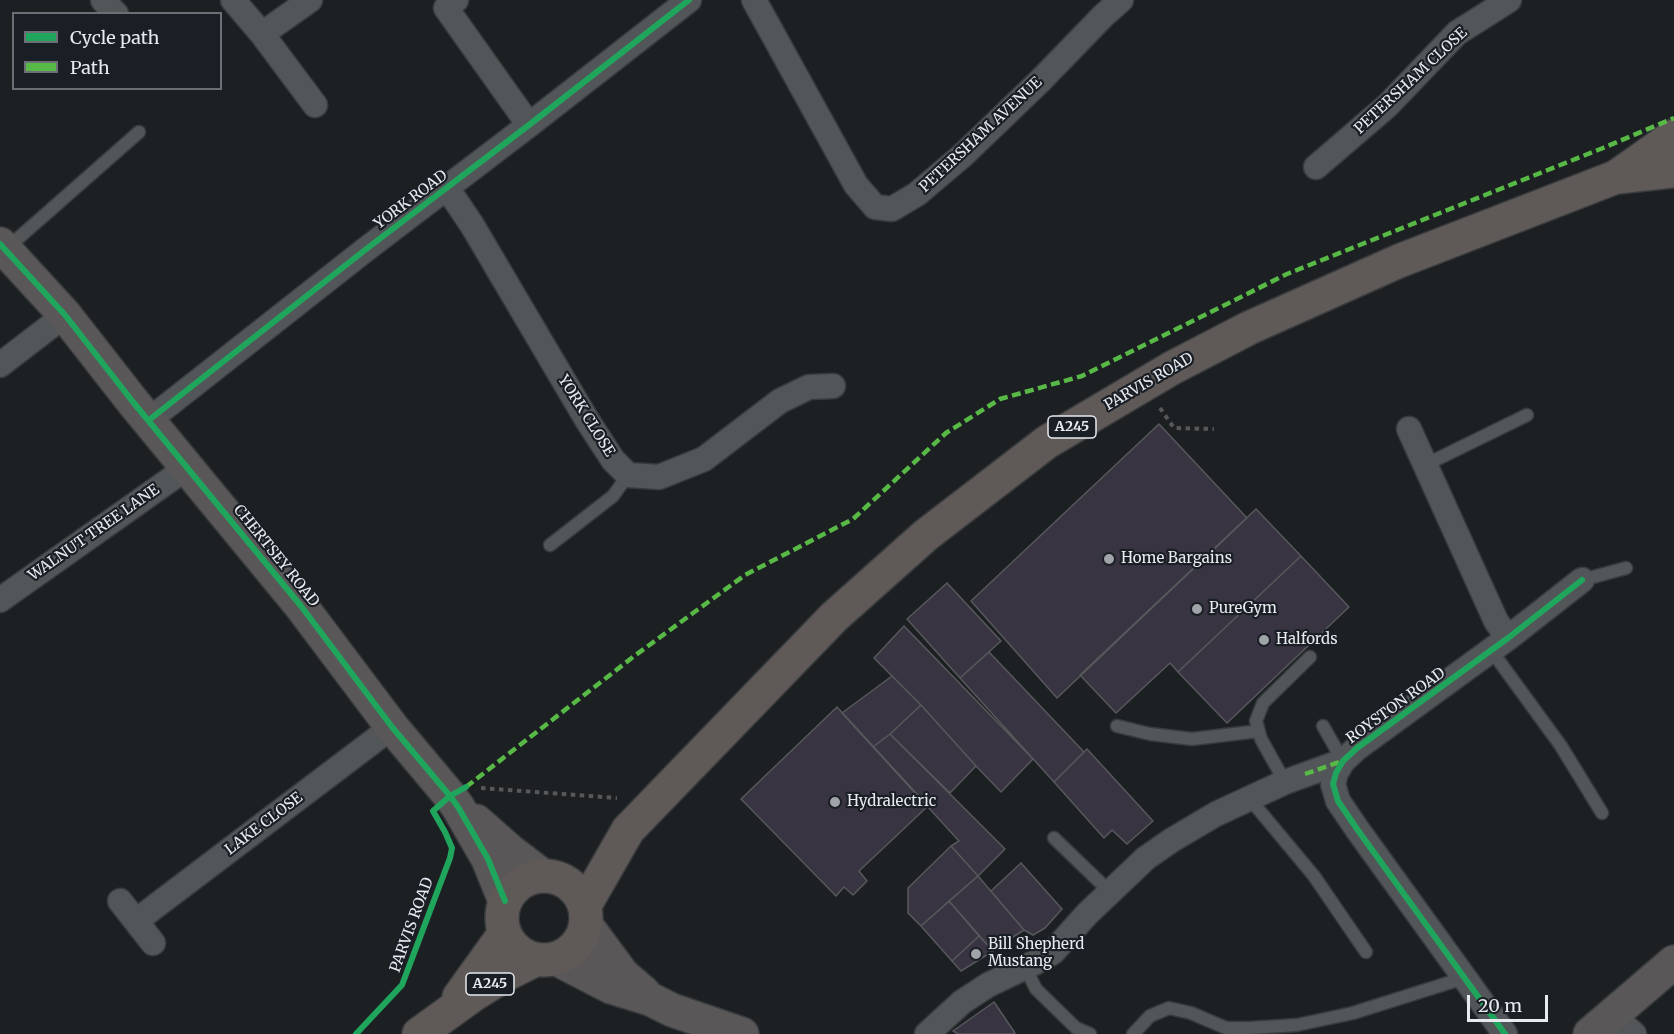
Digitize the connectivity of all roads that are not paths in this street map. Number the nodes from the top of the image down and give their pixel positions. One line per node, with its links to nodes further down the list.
1 (103, 0): 9 (street)
2 (233, 0): 10 (street)
3 (310, 0): 10 (street)
4 (689, 0): 12 (street, YORK ROAD)
5 (754, 0): 6 (street, PETERSHAM AVENUE)
6 (1121, 0)
7 (1509, 0): 15 (street, PETERSHAM CLOSE)
8 (447, 3): 12 (street)
9 (114, 12)
10 (262, 34): 11 (street)
11 (315, 105)
12 (529, 125): 18 (street, YORK ROAD)
13 (138, 132): 19 (lane)
14 (1674, 136): 17 (main road, PARVIS ROAD / A245)
15 (1316, 167)
16 (1674, 171): 17 (main road, PARVIS ROAD / A245)
17 (1616, 177): 44 (main road, PARVIS ROAD / A245)
18 (447, 188): 24 (street, YORK ROAD); 28 (street, YORK CLOSE)
19 (2, 247): 20 (street, CHERTSEY ROAD)
20 (65, 315): 21 (street); 24 (street, CHERTSEY ROAD)
21 (0, 365)
22 (833, 386): 28 (street)
23 (1527, 415): 26 (lane)
24 (149, 420): 27 (street, CHERTSEY ROAD)
25 (1409, 429): 26 (street)
26 (1425, 465): 33 (street)
27 (188, 467): 32 (street, WALNUT TREE LANE); 37 (street, CHERTSEY ROAD)
28 (628, 475): 29 (lane)
29 (550, 545)
30 (1626, 568): 31 (lane)
31 (1582, 580): 33 (street, ROYSTON ROAD)
32 (0, 600)
33 (1500, 644): 39 (street, ROYSTON ROAD); 43 (lane)
34 (1310, 657): 38 (lane)
35 (1117, 726): 38 (lane)
36 (1323, 726): 39 (lane)
37 (392, 727): 41 (street, CHERTSEY ROAD); 51 (street, LAKE CLOSE)
38 (1259, 731): 40 (lane)
39 (1343, 761): 40 (street); 58 (street, ROYSTON ROAD)
40 (1295, 778): 42 (street)
41 (468, 797): 46 (street, CHERTSEY ROAD); 49 (street, CHERTSEY ROAD)
42 (1249, 798): 47 (street); 54 (lane)
43 (1602, 813)
44 (628, 830): 46 (main road, PARVIS ROAD / A245); 50 (main road, PARVIS ROAD / A245)
45 (1054, 838): 47 (lane)
46 (551, 877): 49 (main road); 50 (main road)
47 (1110, 892): 57 (street)
48 (120, 901): 51 (street)
49 (505, 901): 52 (main road)
50 (586, 915): 55 (main road); 59 (street)
51 (136, 921): 53 (street)
52 (505, 933): 55 (main road); 60 (main road, A245)
53 (153, 943)
54 (1366, 952)
55 (546, 959): 59 (street); 60 (main road, A245)
56 (1674, 962): 61 (street)
57 (1025, 967): 64 (street); 65 (lane)
58 (1464, 978): 66 (lane); 67 (street, ROYSTON ROAD)
59 (650, 999): 62 (street)
60 (448, 1013): 63 (main road, A245)
61 (1612, 1028)
62 (734, 1033)
63 (419, 1034)
64 (927, 1034)
65 (1090, 1034)
66 (1133, 1034)
67 (1505, 1034)

